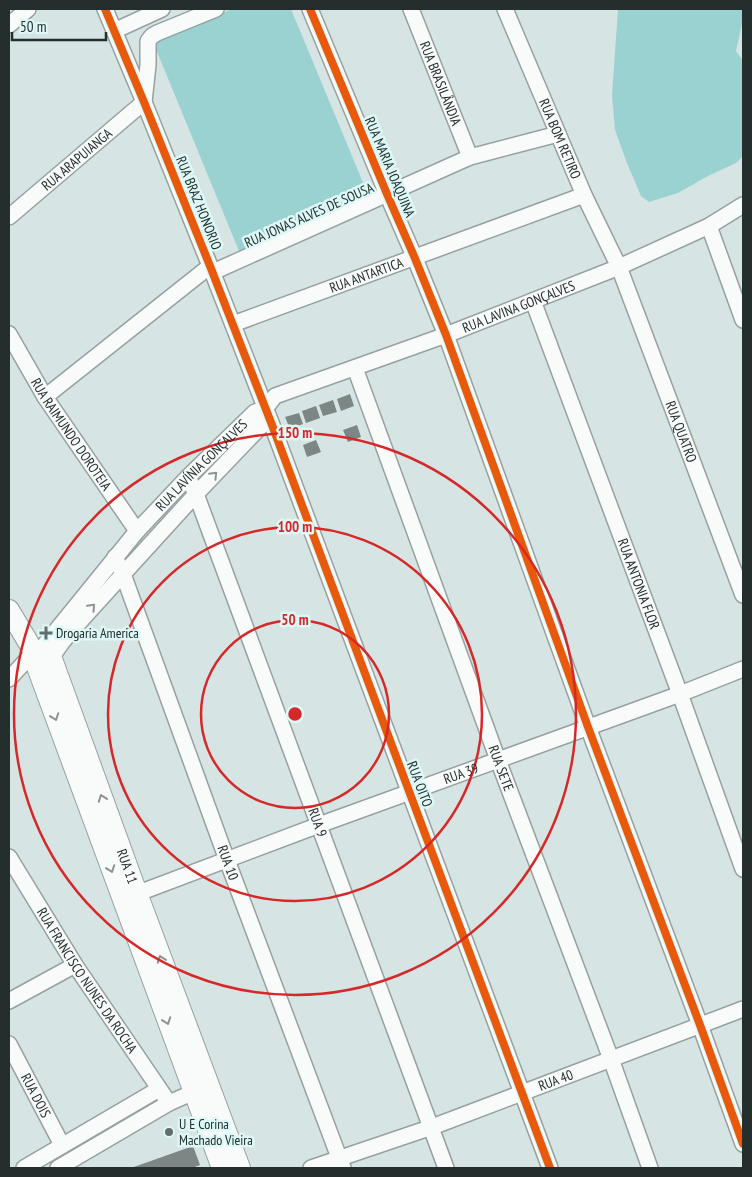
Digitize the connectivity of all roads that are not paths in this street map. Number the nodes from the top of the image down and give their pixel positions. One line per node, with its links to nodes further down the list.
1 (28, 9): 8 (street)
2 (105, 9): 9 (street, RUA BRAZ HONORIO)
3 (162, 9): 9 (street)
4 (216, 9): 10 (street)
5 (310, 9): 13 (street, RUA MARIA JOAQUINA)
6 (411, 9): 12 (street, RUA BRASILÂNDIA)
7 (505, 9): 11 (street, RUA BOM RETIRO)
8 (9, 25)
9 (114, 30): 10 (street, RUA BRAZ HONORIO)
10 (144, 102): 16 (street, RUA ARAPUIANGA); 20 (street, RUA BRAZ HONORIO)
11 (558, 134): 12 (street, RUA JONAS ALVES DE SOUSA); 14 (street, RUA BOM RETIRO)
12 (470, 157): 13 (street, RUA JONAS ALVES DE SOUSA)
13 (387, 194): 18 (street, RUA MARIA JOAQUINA); 20 (street, RUA JONAS ALVES DE SOUSA)
14 (584, 195): 18 (street, RUA ANTARTICA); 19 (street, RUA BOM RETIRO)
15 (743, 205): 17 (street, RUA LAVINA GONÇALVES)
16 (9, 217)
17 (709, 226): 19 (street, RUA LAVINA GONÇALVES); 22 (street)
18 (414, 256): 23 (street, RUA ANTARTICA); 25 (street, RUA MARIA JOAQUINA)
19 (619, 267): 21 (street, RUA LAVINA GONÇALVES); 34 (street, RUA QUATRO)
20 (211, 269): 23 (street, RUA BRAZ HONORIO); 27 (street, RUA JONAS ALVES DE SOUSA)
21 (533, 301): 25 (street, RUA LAVINA GONÇALVES); 39 (street, RUA ANTONIA FLOR)
22 (743, 320)
23 (233, 324): 28 (street, RUA BRAZ HONORIO)
24 (9, 334): 27 (street, RUA RAIMUNDO DOROTEIA)
25 (446, 335): 26 (street, RUA LAVINA GONÇALVES); 40 (street, RUA MARIA JOAQUINA)
26 (355, 368): 28 (street, RUA LAVINA GONÇALVES); 41 (street, RUA SETE)
27 (45, 398): 31 (street, RUA RAIMUNDO DOROTEIA)
28 (265, 409): 29 (street, RUA LAVÍNIA GONÇALVES); 30 (street, RUA LAVÍNIA GONÇALVES, one-way to 28); 42 (street, RUA OITO)
29 (188, 477): 30 (street, RUA 9); 31 (street, RUA LAVÍNIA GONÇALVES)
30 (196, 494): 33 (street, RUA LAVÍNIA GONÇALVES); 43 (street, RUA 9)
31 (137, 531): 32 (street, RUA LAVÍNIA GONÇALVES)
32 (115, 557): 33 (street, RUA 10); 36 (street, RUA LAVÍNIA GONÇALVES)
33 (124, 574): 36 (street, RUA LAVÍNIA GONÇALVES, one-way to 33); 45 (street, RUA 10)
34 (743, 595)
35 (9, 610): 36 (main road, RUA 11)
36 (41, 659): 38 (street, RUA LAVÍNIA GONÇALVES); 47 (main road, RUA 11)
37 (743, 669): 39 (street, RUA 39)
38 (9, 679)
39 (680, 694): 40 (street, RUA 39); 46 (street, RUA ANTONIA FLOR)
40 (588, 727): 41 (street, RUA 39); 51 (street, RUA MARIA JOAQUINA)
41 (498, 760): 42 (street, RUA 39); 53 (street, RUA SETE)
42 (410, 792): 43 (street, RUA 39); 56 (street, RUA OITO)
43 (319, 825): 45 (street, RUA 39); 58 (street, RUA 9)
44 (9, 857): 48 (street, RUA FRANCISCO NUNES DA ROCHA)
45 (227, 860): 47 (street, RUA 39); 61 (street, RUA 10)
46 (743, 869)
47 (129, 896): 54 (main road, RUA 11)
48 (75, 964): 49 (street); 55 (street, RUA FRANCISCO NUNES DA ROCHA)
49 (9, 1001)
50 (743, 1009): 51 (street, RUA 40)
51 (700, 1025): 53 (street, RUA 40); 59 (street, RUA MARIA JOAQUINA)
52 (11, 1055): 60 (street, RUA DOIS)
53 (610, 1059): 56 (street, RUA 40); 69 (street, RUA SETE)
54 (201, 1088): 57 (street); 64 (main road, RUA 11); 65 (main road, RUA 11)
55 (159, 1089): 57 (street, RUA FRANCISCO NUNES DA ROCHA); 60 (street)
56 (522, 1093): 58 (street, RUA 40); 68 (street, RUA OITO)
57 (169, 1103): 63 (street)
58 (432, 1127): 61 (street, RUA 40); 67 (street, RUA 9)
59 (743, 1144)
60 (62, 1145): 62 (street)
61 (342, 1163): 66 (street, RUA 40)
62 (24, 1168)
63 (58, 1168)
64 (222, 1168)
65 (240, 1168)
66 (311, 1168)
67 (446, 1168)
68 (550, 1168)
69 (650, 1168)

